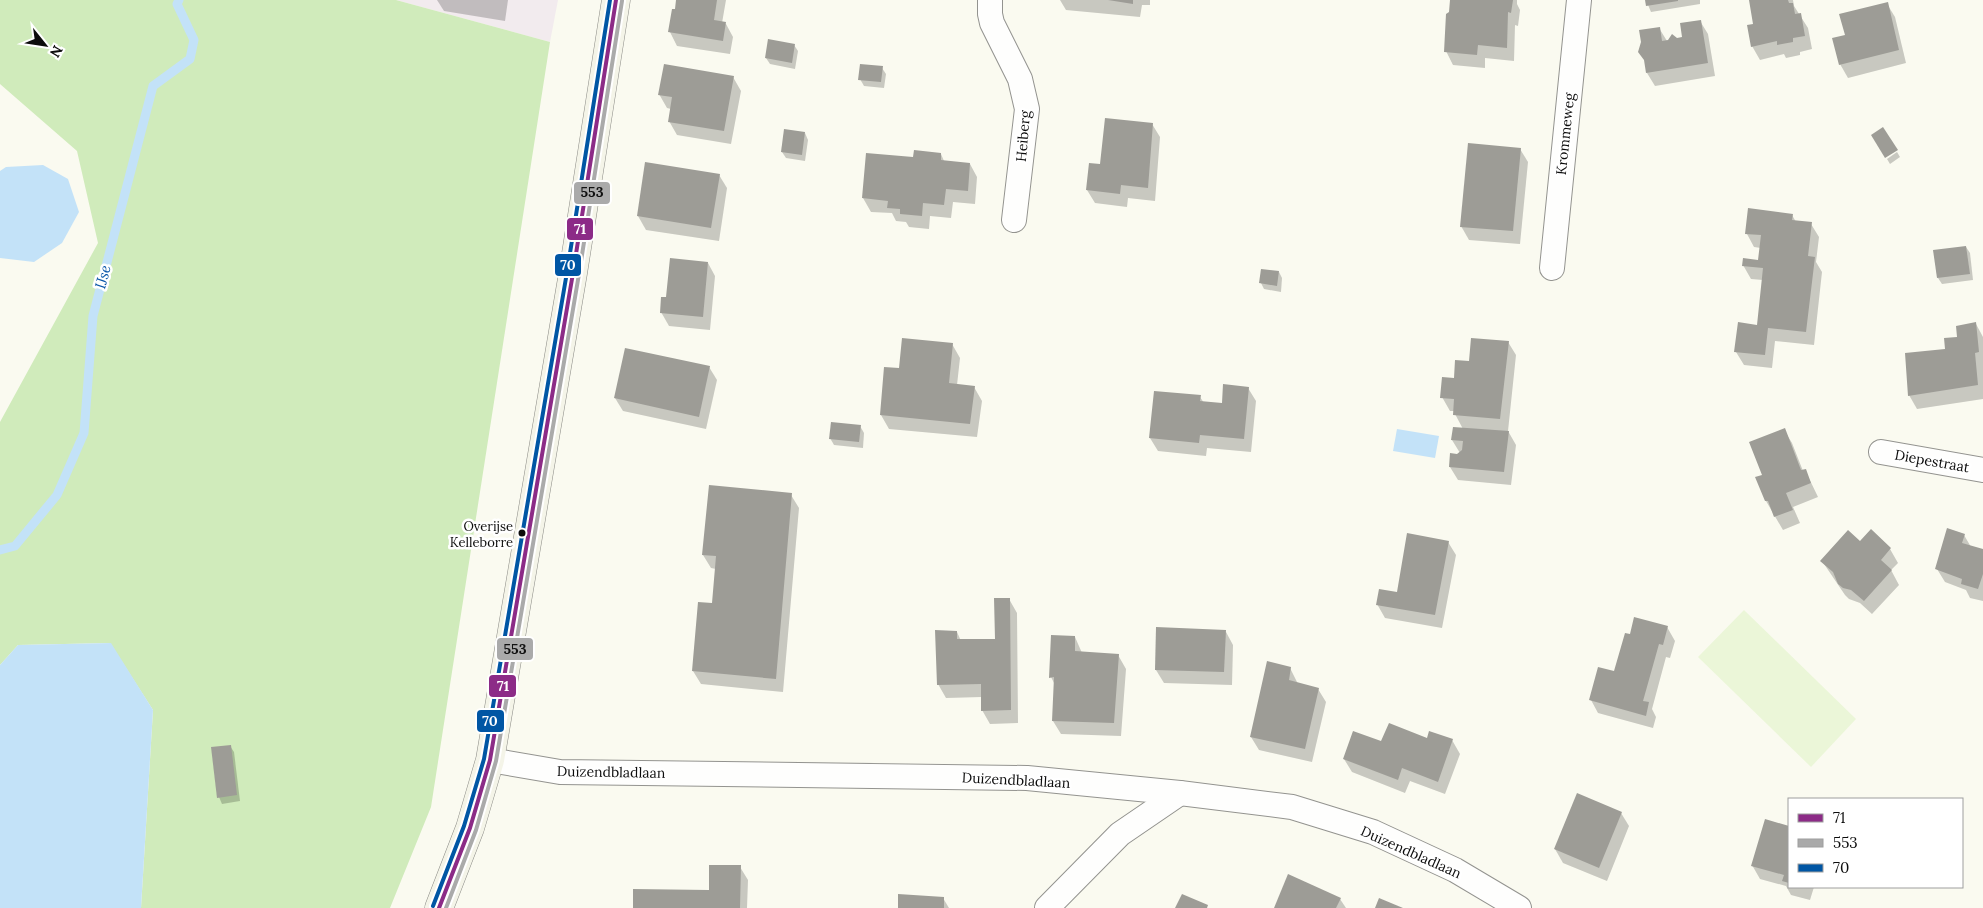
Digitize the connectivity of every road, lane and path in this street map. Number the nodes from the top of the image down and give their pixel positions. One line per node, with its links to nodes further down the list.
1 (616, 0): 8 (main road)
2 (990, 0): 4 (street, Heiberg)
3 (1579, 0): 5 (street, Krommeweg)
4 (1014, 220)
5 (1552, 268)
6 (1881, 452): 7 (street, Diepestraat)
7 (1983, 470)
8 (490, 760): 9 (street, Duizendbladlaan); 10 (main road)
9 (1180, 793): 11 (street); 12 (street, Duizendbladlaan)
10 (439, 908)
11 (1047, 908)
12 (1519, 908)

